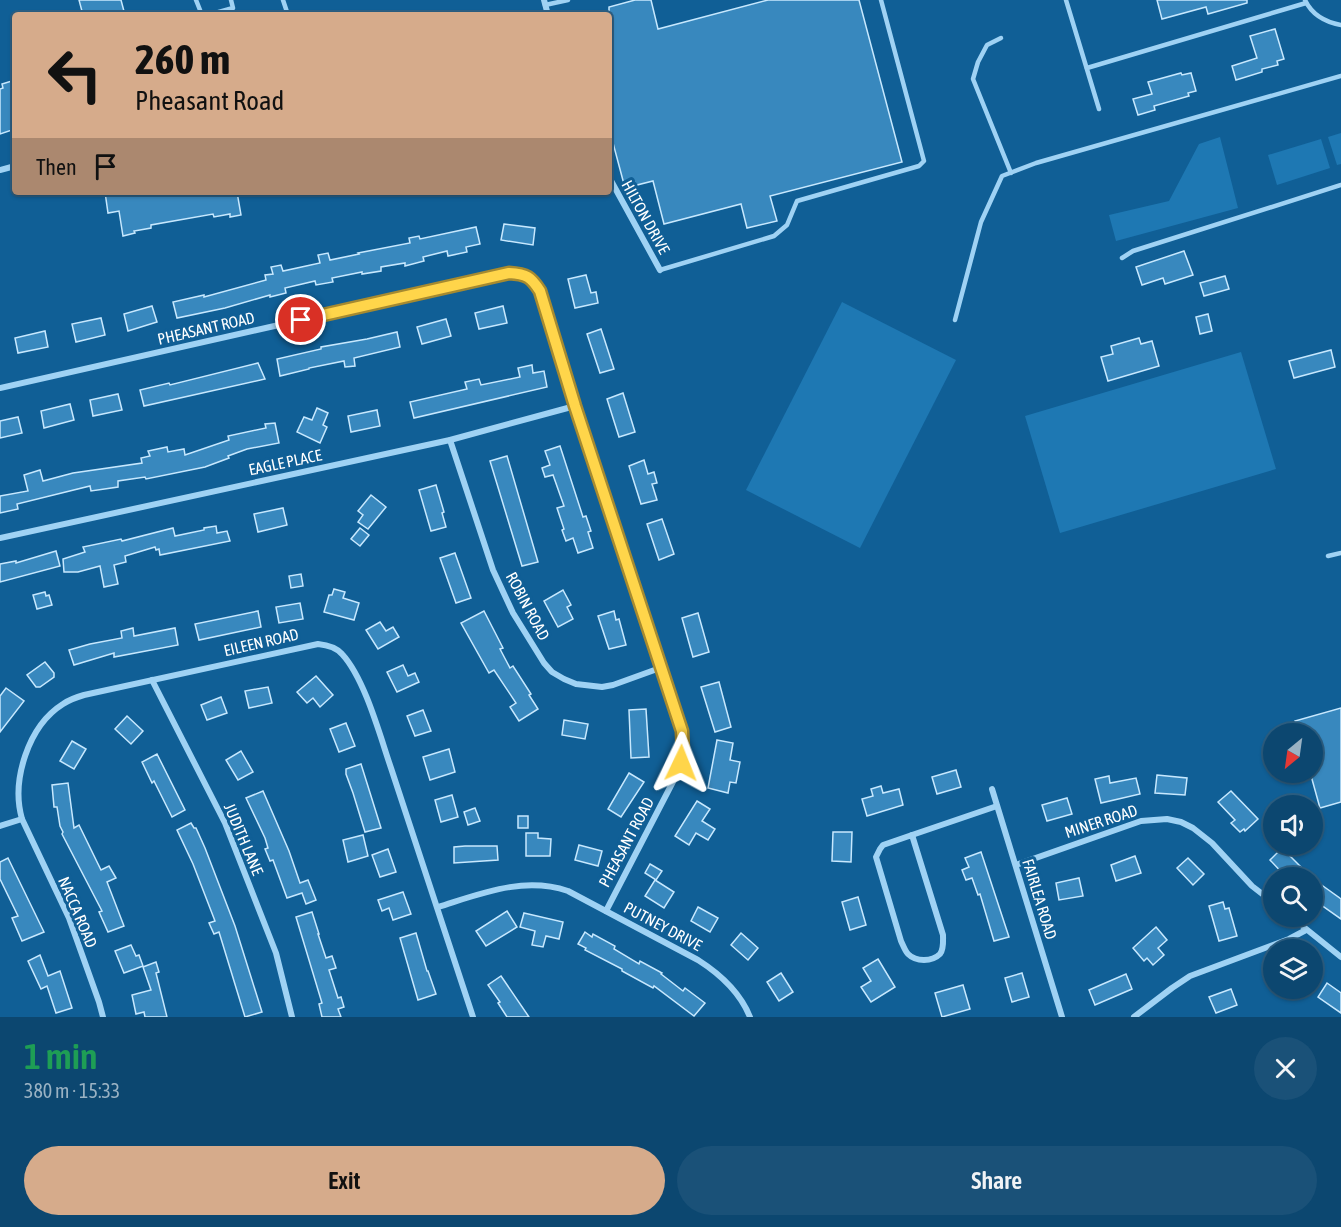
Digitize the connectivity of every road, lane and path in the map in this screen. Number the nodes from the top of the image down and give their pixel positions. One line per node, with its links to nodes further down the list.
1 (231, 0): 7 (lane)
2 (568, 0): 6 (lane)
3 (881, 0): 17 (lane)
4 (1066, 0): 10 (lane)
5 (1306, 1): 8 (lane); 10 (lane)
6 (545, 2)
7 (219, 12)
8 (1341, 25)
9 (1001, 38): 13 (lane)
10 (1087, 68): 12 (lane)
11 (1341, 76): 13 (lane)
12 (1099, 109)
13 (1011, 173): 18 (lane)
14 (612, 182): 17 (street, HILTON DRIVE)
15 (1341, 185): 16 (lane)
16 (1122, 258)
17 (660, 270)
18 (956, 320)
19 (0, 388): 20 (street, PHEASANT ROAD)
20 (575, 406): 21 (street, EAGLE PLACE); 25 (street, PHEASANT ROAD)
21 (450, 440): 22 (street, EAGLE PLACE); 25 (street, ROBIN ROAD)
22 (0, 538)
23 (1341, 553): 24 (lane)
24 (1328, 556)
25 (660, 668): 35 (street, PHEASANT ROAD)
26 (152, 680): 29 (street, EILEEN ROAD); 34 (street, EILEEN ROAD); 40 (street, JUDITH LANE)
27 (992, 789): 28 (street, FAIRLEA ROAD)
28 (997, 806): 31 (street); 32 (street, FAIRLEA ROAD)
29 (22, 819): 30 (street); 39 (street, NACCA ROAD)
30 (0, 826)
31 (912, 835): 31 (street)
32 (1016, 865): 33 (street, MINER ROAD); 43 (street, FAIRLEA ROAD)
33 (1263, 894)
34 (438, 907): 35 (street, PUTNEY DRIVE); 41 (street, EILEEN ROAD)
35 (606, 911): 42 (street, PUTNEY DRIVE)
36 (1303, 927): 37 (street)
37 (1306, 930): 38 (street); 44 (street)
38 (1341, 957)
39 (103, 1017)
40 (292, 1017)
41 (472, 1017)
42 (750, 1017)
43 (1062, 1017)
44 (1134, 1017)

